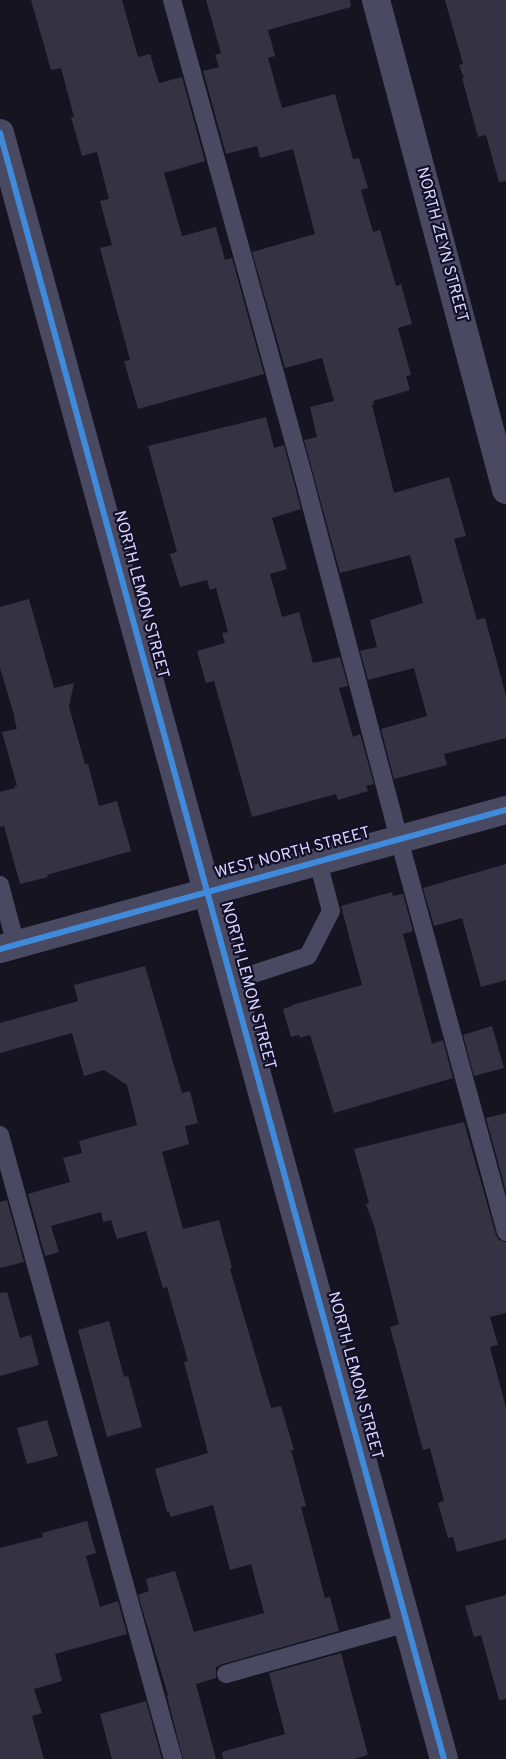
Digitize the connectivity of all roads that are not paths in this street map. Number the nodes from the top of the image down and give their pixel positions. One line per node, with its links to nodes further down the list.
1 (172, 0): 6 (lane)
2 (376, 0): 4 (street, NORTH ZEYN STREET)
3 (0, 133): 9 (street, NORTH LEMON STREET)
4 (506, 490)
5 (506, 810): 6 (street, WEST NORTH STREET)
6 (399, 839): 7 (street, WEST NORTH STREET); 13 (lane)
7 (318, 862): 9 (street, WEST NORTH STREET); 11 (lane)
8 (0, 885): 10 (lane)
9 (207, 892): 10 (street, WEST NORTH STREET); 11 (street, NORTH LEMON STREET)
10 (8, 947)
11 (232, 981): 14 (street, NORTH LEMON STREET)
12 (0, 1135): 16 (lane)
13 (506, 1232)
14 (407, 1623): 15 (lane); 17 (street, NORTH LEMON STREET)
15 (226, 1674)
16 (173, 1759)
17 (444, 1759)

